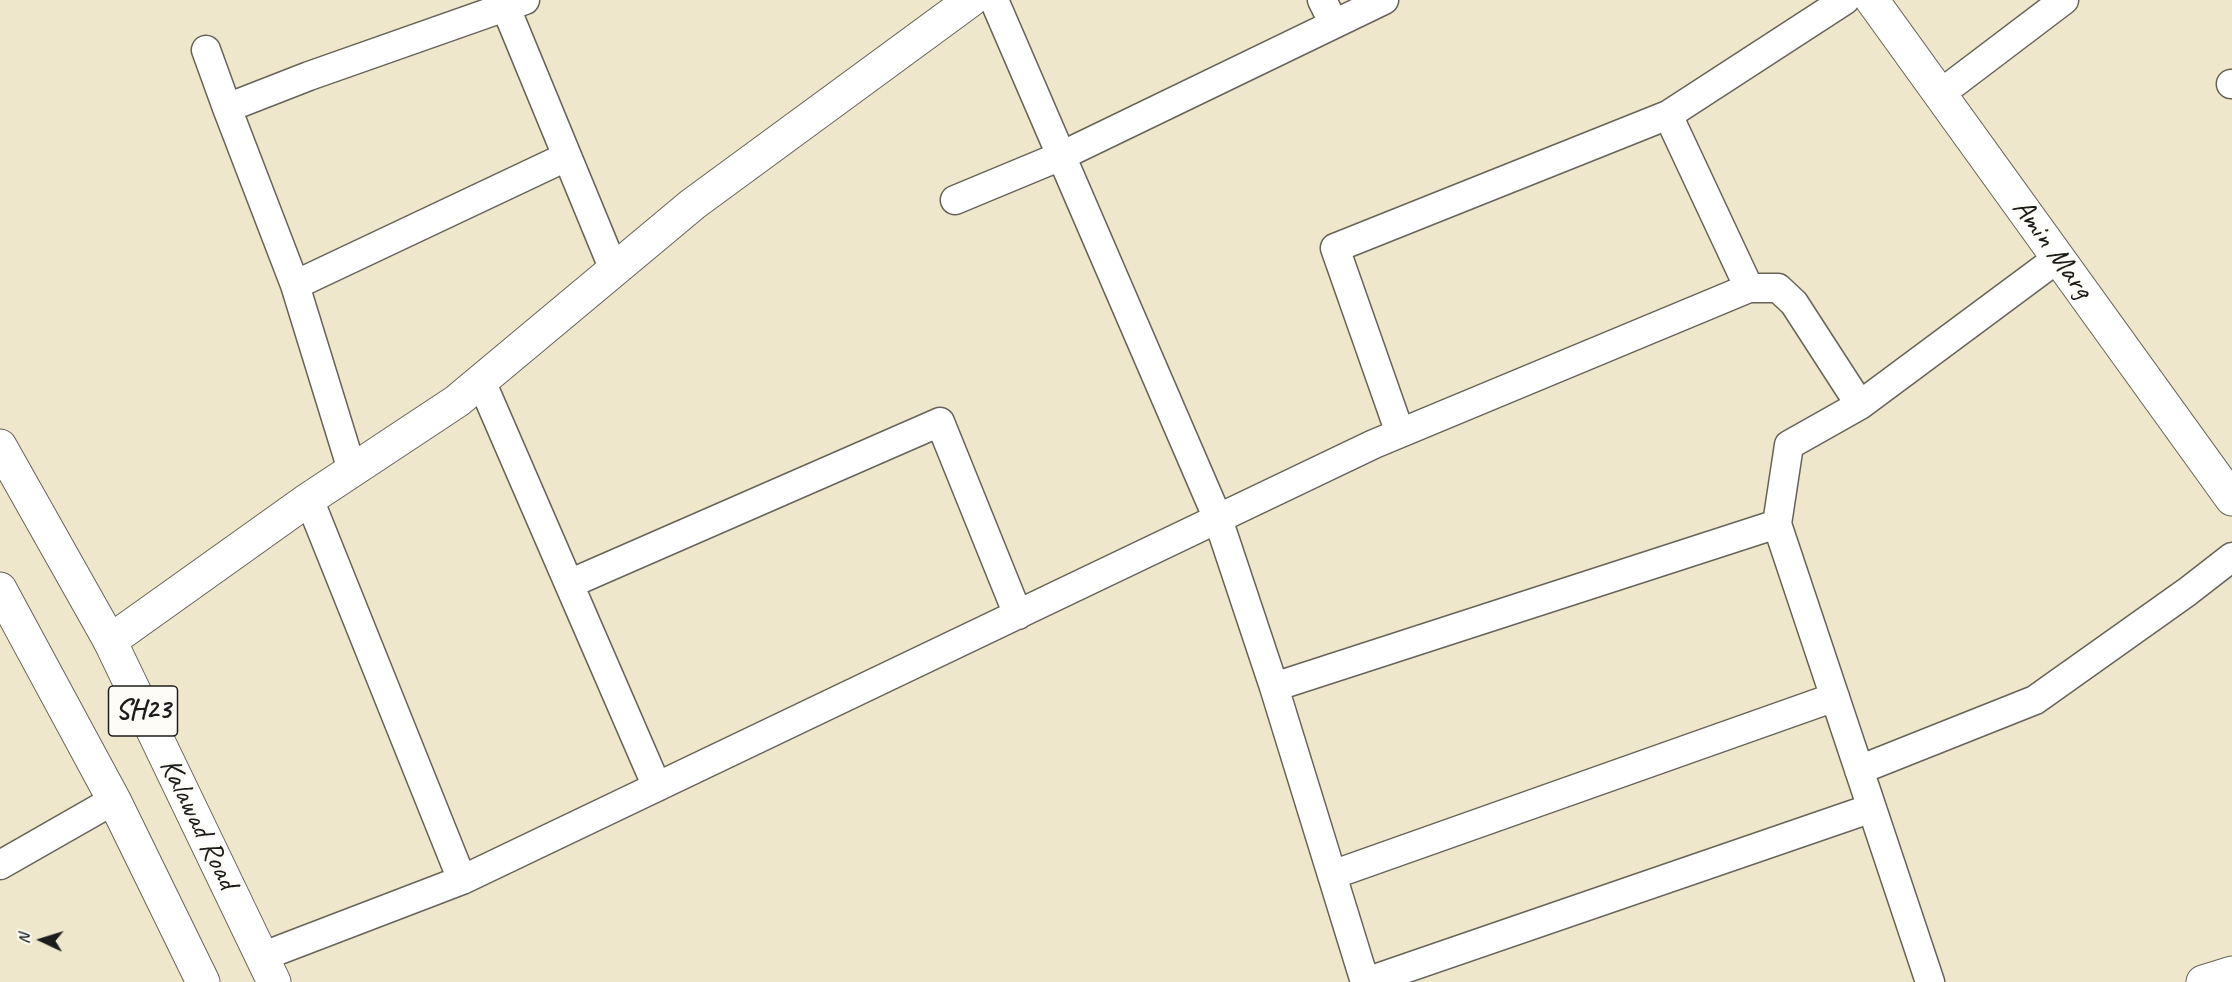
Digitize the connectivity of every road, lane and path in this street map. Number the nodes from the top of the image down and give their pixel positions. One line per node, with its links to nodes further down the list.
1 (971, 0): 17 (main road)
2 (994, 0): 13 (street)
3 (1384, 0): 8 (street)
4 (1845, 0): 12 (street)
5 (1872, 0): 10 (main road, Amin Marg)
6 (2064, 0): 10 (street)
7 (511, 3): 11 (street); 14 (street)
8 (1328, 12): 13 (street)
9 (206, 50): 11 (street)
10 (1940, 94): 16 (main road, Amin Marg)
11 (228, 108): 18 (street)
12 (1668, 115): 19 (street); 22 (street)
13 (1061, 156): 15 (street); 27 (street)
14 (567, 158): 17 (street); 18 (street)
15 (955, 200)
16 (2058, 258): 21 (street); 26 (main road, Amin Marg)
17 (614, 270): 20 (main road)
18 (295, 285): 24 (street)
19 (1749, 288): 21 (street); 22 (street)
20 (481, 381): 24 (main road); 30 (street)
21 (1860, 405): 28 (street)
22 (1400, 433): 27 (street)
23 (0, 446): 33 (main road, Kalawad Road / SH23)
24 (352, 471): 25 (main road)
25 (309, 499): 33 (main road); 42 (street)
26 (2232, 499)
27 (1218, 519): 32 (street); 34 (street)
28 (1777, 524): 34 (street); 35 (street)
29 (2232, 557): 36 (street)
30 (569, 584): 32 (street); 37 (street)
31 (0, 589): 38 (main road, SH23)
32 (1018, 615): 37 (street)
33 (110, 641): 43 (main road, Kalawad Road / SH23)
34 (1274, 687): 41 (street)
35 (1835, 697): 36 (street); 41 (street)
36 (1859, 770): 39 (street)
37 (657, 787): 42 (street)
38 (114, 800): 40 (street); 45 (main road, SH23)
39 (1872, 808): 46 (street); 47 (street)
40 (0, 865)
41 (1332, 875): 46 (street)
42 (462, 880): 43 (street)
43 (268, 969)
44 (2232, 973): 48 (main road)
45 (203, 982)
46 (1366, 982)
47 (1930, 982)
48 (2203, 982)

